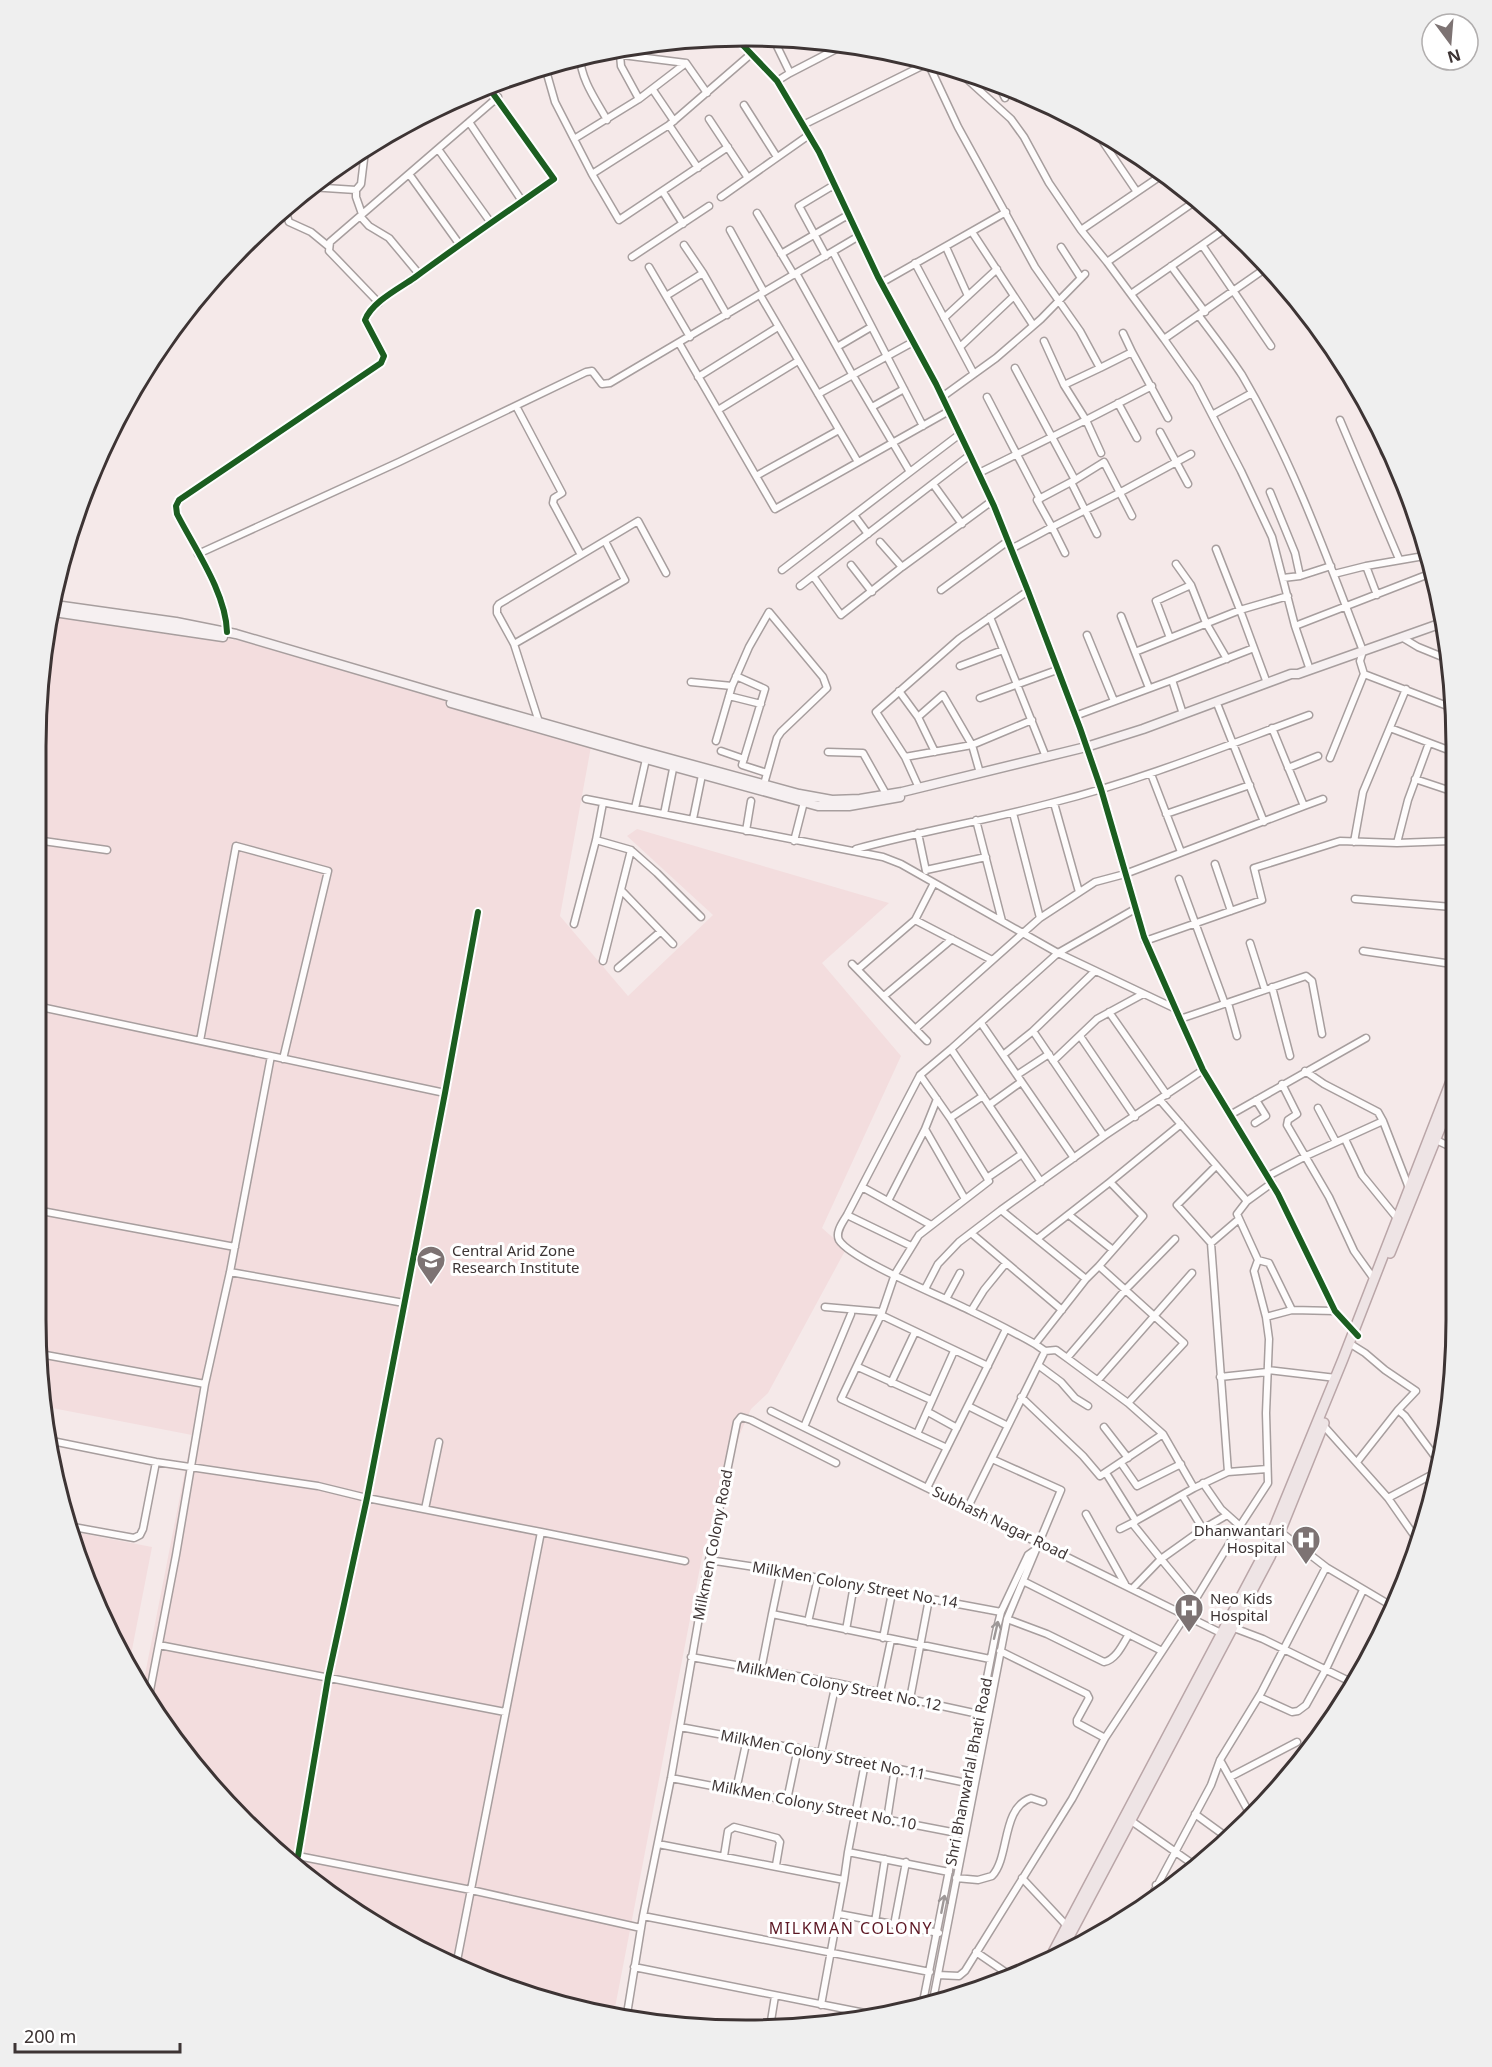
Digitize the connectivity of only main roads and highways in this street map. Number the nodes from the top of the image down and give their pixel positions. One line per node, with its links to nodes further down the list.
1 (61, 606): 6 (main road)
2 (59, 613): 6 (main road)
3 (1435, 626): 4 (main road)
4 (1304, 672): 5 (main road); 5 (main road)
5 (1087, 749): 6 (main road); 6 (main road)
6 (675, 763)
7 (1446, 1097): 9 (main road)
8 (1446, 1110): 9 (main road)
9 (1432, 1138): 10 (main road); 10 (main road)
10 (1354, 1339): 11 (main road); 11 (main road)
11 (1278, 1531): 12 (main road); 12 (main road)
12 (1225, 1635): 13 (main road)
13 (1127, 1818): 14 (main road); 15 (main road)
14 (1066, 1943)
15 (1055, 1948)

